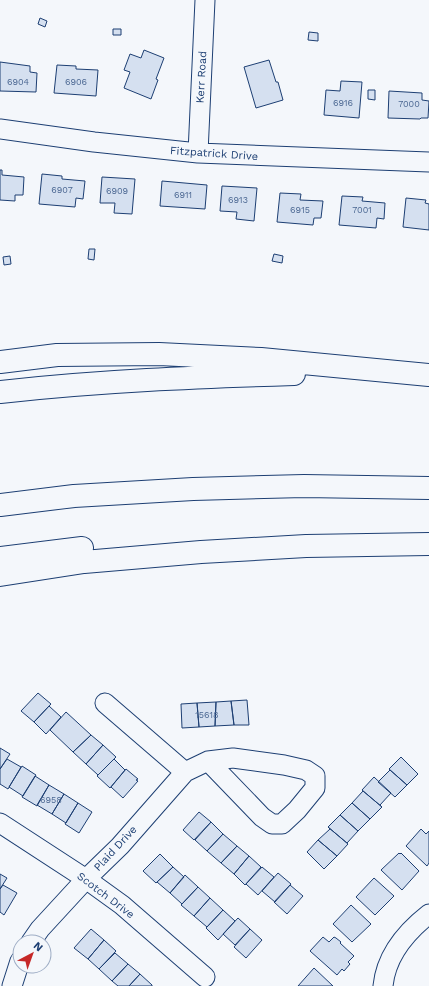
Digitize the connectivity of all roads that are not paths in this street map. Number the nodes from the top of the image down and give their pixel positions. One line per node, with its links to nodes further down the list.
1 (205, 0): 3 (street, Kerr Road)
2 (0, 129): 3 (street, Fitzpatrick Drive)
3 (198, 153): 4 (street, Fitzpatrick Drive)
4 (429, 162)
5 (0, 362): 6 (highway)
6 (429, 376): 7 (highway)
7 (0, 392)
8 (429, 488): 9 (highway)
9 (0, 505)
10 (429, 543): 11 (highway); 12 (highway)
11 (0, 558)
12 (0, 575)
13 (105, 703): 15 (street)
14 (208, 761): 14 (street); 15 (street)
15 (184, 772): 17 (street, Plaid Drive)
16 (0, 823): 17 (street, Scotch Drive)
17 (86, 879): 19 (street, Plaid Drive); 21 (street, Scotch Drive)
18 (429, 914): 23 (street)
19 (37, 934)
20 (16, 974): 22 (street)
21 (205, 977)
22 (12, 986)
23 (383, 986)

